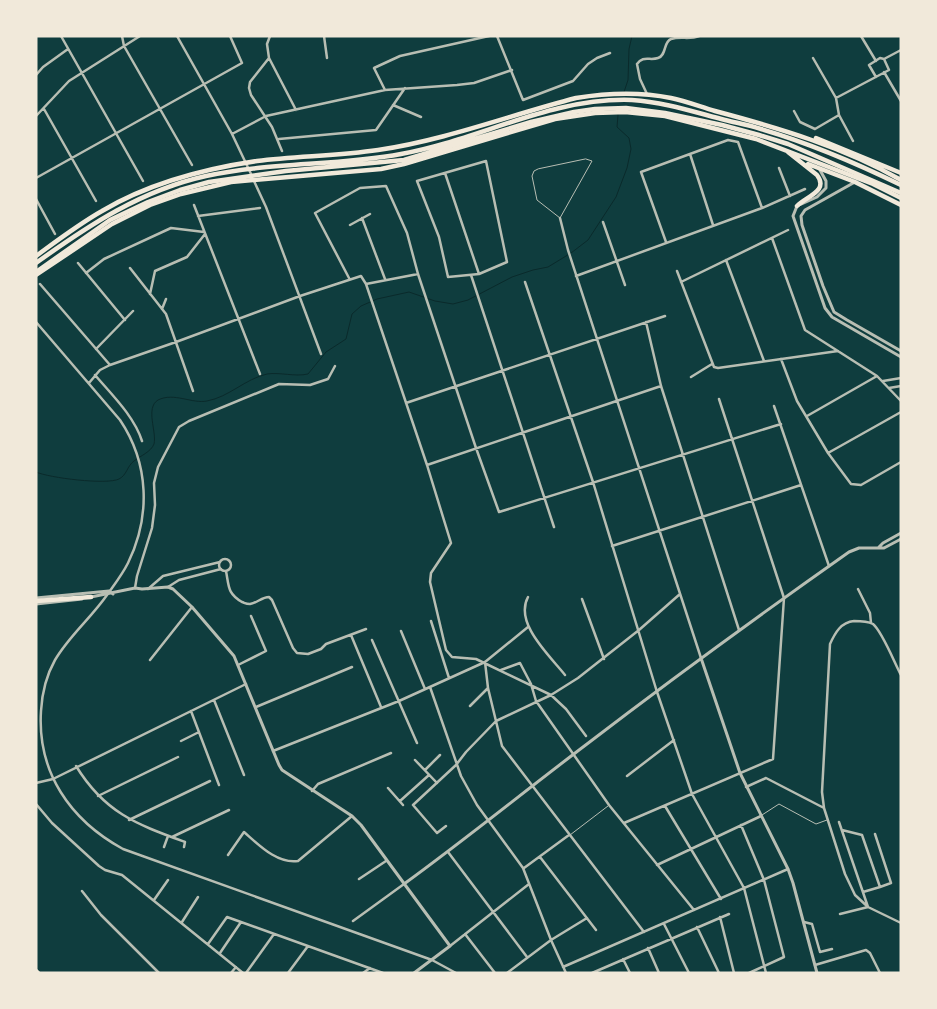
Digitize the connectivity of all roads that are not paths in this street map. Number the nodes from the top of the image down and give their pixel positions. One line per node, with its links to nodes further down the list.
1 (60, 36): 13 (street)
2 (122, 36): 12 (street)
3 (140, 36): 12 (street)
4 (177, 36): 26 (street)
5 (230, 36): 26 (street)
6 (270, 36): 16 (street)
7 (324, 36): 17 (street)
8 (489, 36): 28 (street)
9 (699, 36): 29 (street)
10 (861, 36): 20 (street)
11 (498, 37): 21 (street)
12 (124, 46): 22 (street); 35 (street)
13 (68, 49): 22 (street); 24 (street)
14 (901, 50): 19 (street)
15 (610, 53): 21 (street)
16 (270, 58): 37 (street); 41 (street)
17 (327, 58)
18 (813, 58): 31 (street)
19 (884, 59): 20 (street); 23 (street)
20 (876, 61): 25 (street)
21 (512, 70): 27 (street)
22 (82, 72): 34 (street); 43 (street)
23 (884, 72): 25 (street); 32 (street)
24 (36, 75)
25 (876, 77): 31 (street)
26 (204, 84): 35 (street); 44 (street)
27 (405, 88): 28 (street); 33 (street)
28 (385, 90): 37 (street)
29 (647, 95): 30 (main road); 59 (main road)
30 (632, 98): 62 (main road); 88 (main road); 91 (main road)
31 (836, 98): 39 (street)
32 (901, 101)
33 (393, 105): 42 (street); 46 (street)
34 (44, 109): 40 (street); 51 (street)
35 (159, 109): 43 (street); 53 (street)
36 (626, 110): 48 (main road); 64 (main road); 96 (main road)
37 (297, 111): 41 (street)
38 (794, 111): 39 (street)
39 (840, 115): 47 (street)
40 (36, 116)
41 (266, 116): 44 (street); 46 (street)
42 (421, 117)
43 (117, 133): 51 (street); 60 (street)
44 (232, 134): 111 (street)
45 (816, 138): 57 (main road)
46 (278, 139): 49 (street)
47 (853, 141)
48 (785, 150): 66 (main road); 72 (main road)
49 (282, 151)
50 (690, 154): 75 (street); 82 (street); 87 (street)
51 (72, 158): 58 (street); 68 (street)
52 (808, 164): 55 (main road)
53 (192, 165)
54 (779, 168): 65 (street)
55 (820, 170): 61 (main road); 69 (street)
56 (445, 173): 98 (street); 98 (street); 99 (street)
57 (901, 173)
58 (36, 178)
59 (901, 180)
60 (143, 181)
61 (855, 182): 71 (main road); 73 (street)
62 (901, 185)
63 (805, 189): 65 (street)
64 (901, 193)
65 (790, 196): 75 (street)
66 (901, 198)
67 (36, 199): 85 (street)
68 (96, 201)
69 (807, 201): 72 (street); 73 (street)
70 (194, 205): 77 (street)
71 (901, 205)
72 (797, 206): 109 (street)
73 (810, 207): 108 (street)
74 (260, 208): 77 (street)
75 (762, 208): 82 (street)
76 (370, 214): 78 (street)
77 (198, 216): 84 (street)
78 (362, 218): 81 (street); 102 (street)
79 (560, 218): 79 (lane); 100 (street)
80 (603, 222): 90 (street)
81 (350, 225)
82 (713, 226): 87 (street)
83 (788, 230): 86 (street)
84 (205, 233): 95 (street); 110 (street); 117 (street)
85 (55, 234)
86 (772, 238): 89 (street); 131 (street)
87 (666, 242): 90 (street)
88 (36, 256)
89 (726, 260): 104 (street); 137 (street)
90 (616, 261): 100 (street); 107 (street)
91 (36, 263)
92 (78, 264): 95 (street)
93 (130, 268): 110 (street)
94 (677, 271): 104 (street)
95 (86, 273): 118 (street)
96 (36, 274)
97 (418, 274): 101 (street); 102 (street); 149 (street)
98 (479, 274): 99 (street)
99 (471, 275): 141 (street)
100 (576, 276): 124 (street)
101 (349, 278): 106 (street); 111 (street)
102 (385, 280): 106 (street)
103 (525, 282): 134 (street)
104 (681, 282): 138 (street)
105 (40, 284): 129 (street)
106 (366, 284): 157 (street)
107 (625, 285)
108 (824, 286): 109 (street); 116 (street)
109 (818, 288): 120 (street)
110 (150, 294): 113 (street)
111 (300, 296): 117 (street); 133 (street)
112 (166, 299): 113 (street)
113 (162, 309): 125 (street)
114 (133, 311): 118 (street)
115 (665, 316): 122 (street)
116 (842, 317): 119 (street); 120 (street)
117 (238, 318): 125 (street); 142 (street)
118 (125, 320): 129 (street)
119 (846, 320): 123 (street); 126 (street)
120 (838, 321): 123 (street)
121 (36, 322): 148 (street)
122 (646, 322): 124 (street); 150 (street)
123 (843, 324): 128 (street)
124 (597, 339): 134 (street); 155 (street)
125 (176, 342): 139 (street); 153 (street)
126 (886, 343): 127 (street); 128 (street)
127 (890, 345): 130 (street); 132 (street)
128 (883, 347): 130 (street)
129 (96, 349): 139 (street)
130 (888, 350): 135 (street)
131 (838, 351): 136 (street); 144 (street)
132 (901, 351)
133 (321, 354)
134 (550, 354): 141 (street); 160 (street)
135 (901, 357)
136 (781, 359): 137 (street); 161 (street)
137 (764, 361): 138 (street)
138 (712, 364): 145 (street)
139 (110, 365): 143 (street)
140 (335, 366): 190 (street)
141 (502, 370): 149 (street); 163 (street)
142 (260, 374)
143 (95, 375): 148 (street); 165 (street)
144 (876, 376): 147 (street); 161 (street)
145 (691, 377)
146 (901, 378): 147 (street)
147 (882, 381): 152 (street)
148 (89, 384): 193 (street)
149 (456, 386): 157 (street); 166 (street)
150 (661, 386): 155 (street); 168 (street)
151 (901, 386): 152 (street)
152 (889, 388): 156 (street)
153 (193, 390)
154 (719, 399): 164 (street)
155 (617, 401): 160 (street); 171 (street)
156 (901, 401)
157 (406, 402): 170 (street)
158 (774, 406): 162 (street)
159 (901, 412): 167 (street)
160 (571, 416): 163 (street); 172 (street)
161 (807, 416): 167 (street)
162 (781, 424): 164 (street); 173 (street)
163 (523, 433): 166 (street); 174 (street)
164 (732, 439): 168 (street); 175 (street)
165 (142, 441)
166 (476, 448): 170 (street); 174 (street)
167 (828, 453): 169 (street)
168 (683, 454): 171 (street); 176 (street)
169 (901, 462)
170 (427, 465): 216 (street)
171 (639, 468): 172 (street); 178 (street)
172 (594, 482): 174 (street); 183 (street)
173 (801, 485): 175 (street); 186 (street)
174 (544, 498): 177 (street)
175 (752, 501): 176 (street); 199 (street)
176 (703, 516): 178 (street); 210 (street)
177 (554, 527)
178 (659, 531): 183 (street); 195 (street)
179 (901, 533): 180 (street)
180 (890, 539): 182 (street); 184 (street)
181 (901, 539): 182 (street)
182 (892, 544): 184 (street)
183 (612, 546): 209 (street)
184 (878, 547): 186 (street)
185 (220, 562): 187 (street); 188 (street); 191 (street)
186 (829, 566): 199 (street)
187 (221, 569): 188 (street); 189 (street)
188 (226, 571): 211 (street)
189 (168, 587): 191 (street); 202 (street)
190 (136, 588): 191 (street); 194 (street)
191 (148, 589)
192 (858, 589): 205 (street)
193 (110, 591): 194 (street); 196 (street); 201 (street)
194 (113, 594): 196 (street)
195 (680, 594): 209 (street); 213 (street)
196 (107, 595): 197 (street); 256 (street)
197 (91, 597): 201 (main road); 201 (street)
198 (528, 597): 206 (street)
199 (784, 598): 210 (street); 252 (street)
200 (582, 599): 214 (street)
201 (36, 601)
202 (192, 607): 215 (street); 217 (street)
203 (251, 616): 217 (street)
204 (432, 621): 222 (street)
205 (871, 623): 221 (street); 272 (street)
206 (528, 627): 216 (street); 220 (street)
207 (366, 629): 211 (street)
208 (401, 630): 227 (street)
209 (639, 630): 214 (street); 228 (street)
210 (739, 630): 213 (street)
211 (351, 635): 235 (street)
212 (372, 640): 231 (street)
213 (701, 658): 228 (street); 252 (street)
214 (604, 659): 229 (street)
215 (150, 660)
216 (485, 662): 219 (street); 222 (street); 226 (street)
217 (238, 665): 223 (street)
218 (352, 667): 234 (street)
219 (501, 670): 224 (street); 224 (street)
220 (565, 675)
221 (901, 676)
222 (449, 678): 225 (street)
223 (246, 684): 230 (street); 234 (street)
224 (531, 684): 229 (street); 232 (street)
225 (430, 687): 227 (street); 249 (street)
226 (488, 688): 233 (street); 237 (street)
227 (425, 689): 231 (street)
228 (657, 692): 240 (street); 245 (street)
229 (551, 695): 232 (street); 239 (street)
230 (214, 700): 236 (street); 253 (street)
231 (399, 700): 235 (street); 242 (street)
232 (536, 701): 237 (street); 245 (street)
233 (470, 706)
234 (256, 707): 243 (street)
235 (381, 707): 243 (street)
236 (191, 711): 238 (street); 250 (street)
237 (496, 721): 249 (street); 261 (street)
238 (199, 732): 241 (street); 260 (street)
239 (586, 736)
240 (674, 740): 255 (street); 265 (street)
241 (181, 741)
242 (417, 743)
243 (273, 750): 264 (street)
244 (391, 753): 264 (street)
245 (574, 754): 261 (street); 270 (street)
246 (440, 755): 251 (street)
247 (178, 757): 266 (street)
248 (415, 760): 251 (street)
249 (456, 765): 259 (street); 278 (street)
250 (76, 766): 256 (street); 266 (street)
251 (425, 770): 254 (street)
252 (740, 774): 262 (street); 265 (street)
253 (244, 775)
254 (429, 775): 259 (street); 267 (street)
255 (628, 776)
256 (53, 779): 258 (street); 339 (street)
257 (210, 781): 276 (street)
258 (36, 783)
259 (437, 783): 282 (street)
260 (219, 785)
261 (533, 786): 278 (street); 285 (street)
262 (746, 787): 272 (street); 275 (street)
263 (388, 788): 267 (street)
264 (312, 791): 274 (street)
265 (692, 794): 271 (street); 288 (street)
266 (98, 797): 276 (street)
267 (400, 801): 269 (street)
268 (36, 804): 310 (street)
269 (403, 805)
270 (609, 805): 280 (street); 285 (lane)
271 (665, 806): 280 (street); 291 (street)
272 (824, 808): 277 (street)
273 (229, 810): 287 (street)
274 (352, 816): 293 (street); 295 (street)
275 (760, 816): 277 (lane); 281 (street); 298 (street)
276 (129, 820): 286 (street)
277 (828, 820): 311 (street)
278 (489, 821): 292 (street); 297 (street)
279 (839, 822): 283 (street)
280 (624, 823): 296 (street)
281 (741, 825): 288 (street); 301 (street)
282 (446, 826)
283 (842, 830): 304 (street); 307 (street)
284 (875, 834): 304 (street)
285 (569, 835): 294 (street); 326 (street)
286 (168, 836): 287 (street); 289 (street)
287 (172, 837): 290 (street)
288 (716, 837): 291 (street); 305 (street)
289 (164, 847)
290 (184, 847)
291 (690, 849): 296 (street); 309 (street)
292 (448, 852): 302 (street); 313 (street)
293 (228, 855)
294 (540, 857): 297 (street); 317 (street)
295 (386, 861): 299 (street); 302 (street)
296 (657, 865): 312 (street)
297 (524, 868): 303 (street)
298 (788, 869): 301 (street); 321 (street)
299 (360, 879)
300 (168, 880): 310 (street)
301 (764, 880): 305 (street); 341 (street)
302 (404, 884): 318 (street); 333 (street)
303 (529, 884): 313 (street); 330 (street)
304 (880, 887): 307 (street)
305 (744, 888): 309 (street); 341 (street)
306 (82, 891): 348 (street)
307 (863, 892): 311 (street)
308 (198, 897): 319 (street)
309 (721, 899): 312 (street)
310 (154, 900): 319 (street)
311 (868, 907): 315 (street); 322 (street)
312 (694, 910): 323 (street)
313 (493, 912): 328 (street); 337 (street)
314 (729, 914): 316 (street)
315 (840, 914)
316 (720, 917): 324 (street); 362 (street)
317 (587, 918): 325 (street); 330 (street)
318 (353, 921)
319 (182, 922): 331 (street)
320 (241, 922): 327 (street); 331 (street); 336 (street)
321 (804, 922): 335 (street); 340 (street)
322 (901, 923)
323 (664, 924): 326 (street); 329 (street)
324 (697, 927): 329 (street); 361 (street)
325 (596, 930)
326 (644, 932): 343 (street)
327 (274, 934): 332 (street); 350 (street)
328 (465, 934): 333 (street); 355 (street)
329 (672, 938): 334 (street); 360 (street)
330 (551, 940): 337 (street); 343 (street)
331 (208, 944): 336 (street)
332 (308, 946): 344 (street); 351 (street)
333 (450, 946): 339 (street)
334 (648, 948): 338 (street); 359 (street)
335 (832, 949)
336 (220, 953): 342 (street)
337 (527, 957): 356 (street)
338 (623, 959): 345 (street); 358 (street)
339 (432, 960): 346 (street); 354 (street)
340 (815, 965): 365 (street); 366 (street)
341 (764, 966): 363 (street); 364 (street)
342 (236, 967): 349 (street); 350 (street)
343 (563, 967): 347 (street)
344 (370, 968): 352 (street); 353 (street)
345 (598, 971): 357 (street)
346 (416, 972)
347 (564, 972)
348 (159, 973)
349 (231, 973)
350 (245, 973)
351 (288, 973)
352 (363, 973)
353 (383, 973)
354 (456, 973)
355 (494, 973)
356 (507, 973)
357 (592, 973)
358 (630, 973)
359 (659, 973)
360 (689, 973)
361 (719, 973)
362 (734, 973)
363 (749, 973)
364 (766, 973)
365 (817, 973)
366 (880, 973)

